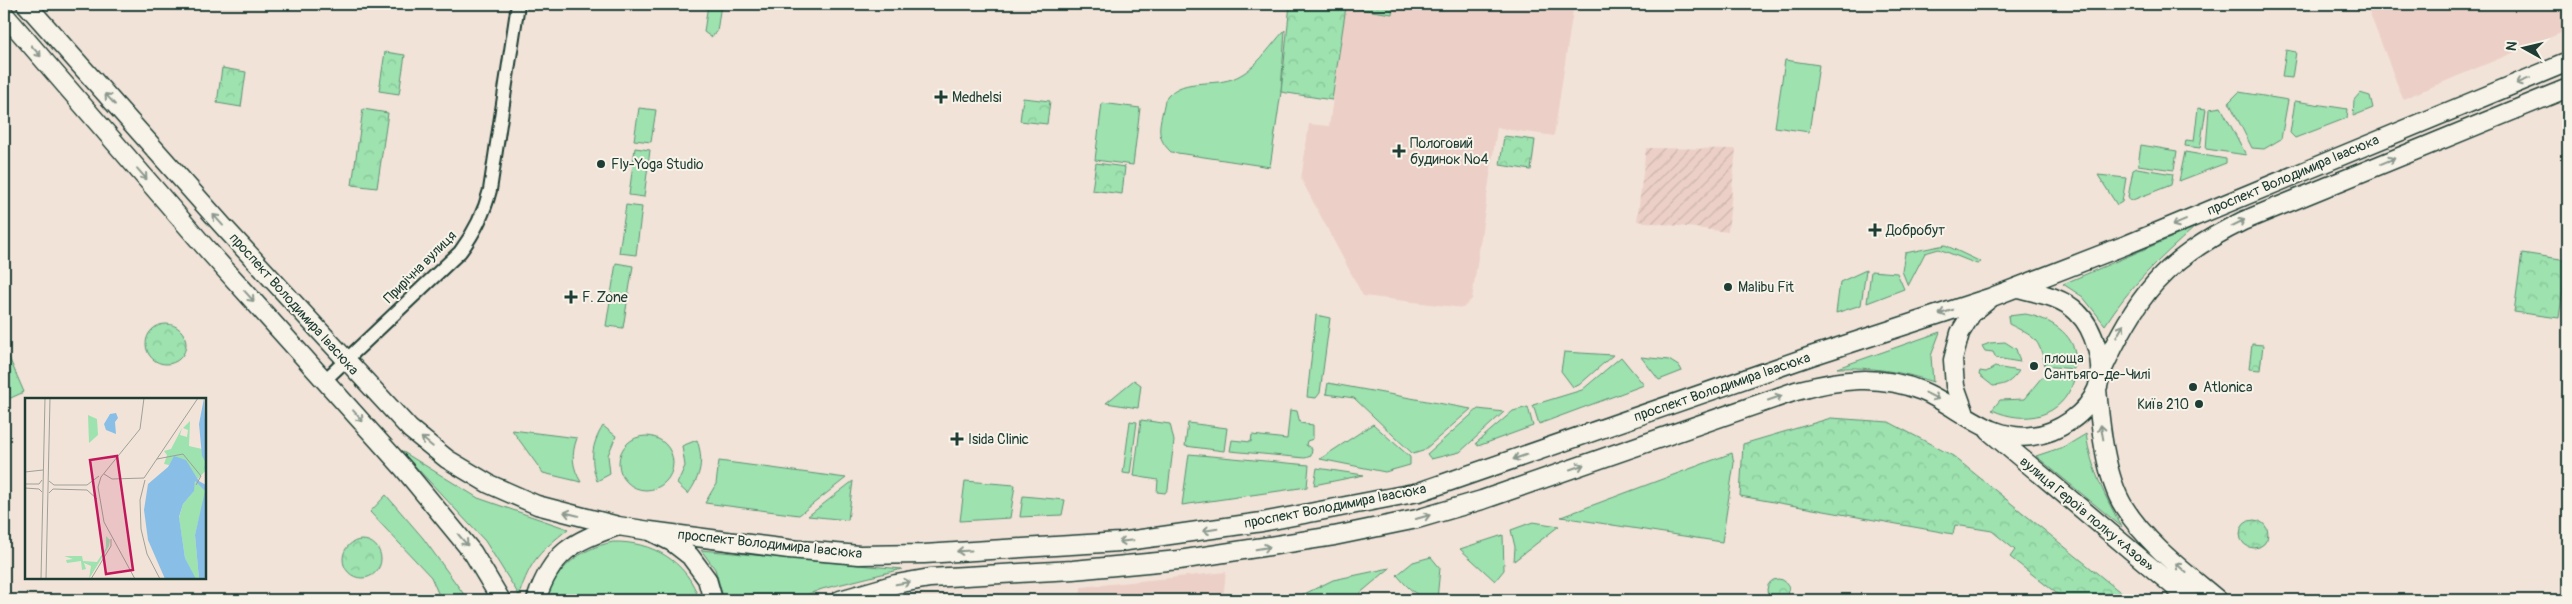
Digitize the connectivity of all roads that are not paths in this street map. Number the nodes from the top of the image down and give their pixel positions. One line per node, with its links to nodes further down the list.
1 (26, 4): 8 (main road, проспект Володимира Івасюка, one-way to 1)
2 (518, 4): 8 (street, Прирічна вулиця)
3 (4, 14): 9 (main road, проспект Володимира Івасюка, one-way to 9)
4 (2568, 62): 6 (main road, проспект Володимира Івасюка, one-way to 6)
5 (2568, 88): 10 (main road, проспект Володимира Івасюка, one-way to 5)
6 (2018, 288): 7 (main road); 10 (main road)
7 (1992, 297): 11 (main road); 14 (main road, проспект Володимира Івасюка, one-way to 14)
8 (345, 360): 9 (street, Прирічна вулиця); 13 (main road, проспект Володимира Івасюка, one-way to 8)
9 (326, 379): 15 (main road, проспект Володимира Івасюка, one-way to 15)
10 (2098, 382): 12 (main road); 20 (main road, вулиця Героїв полку «Азов», one-way to 10)
11 (1966, 414): 12 (main road); 18 (main road, проспект Володимира Івасюка, one-way to 11)
12 (1985, 428): 19 (main road, вулиця Героїв полку «Азов»)
13 (618, 526): 14 (main road, проспект Володимира Івасюка); 16 (main road)
14 (650, 531): 17 (main road)
15 (501, 600)
16 (536, 600)
17 (713, 600)
18 (840, 600)
19 (2190, 600)
20 (2218, 600)

